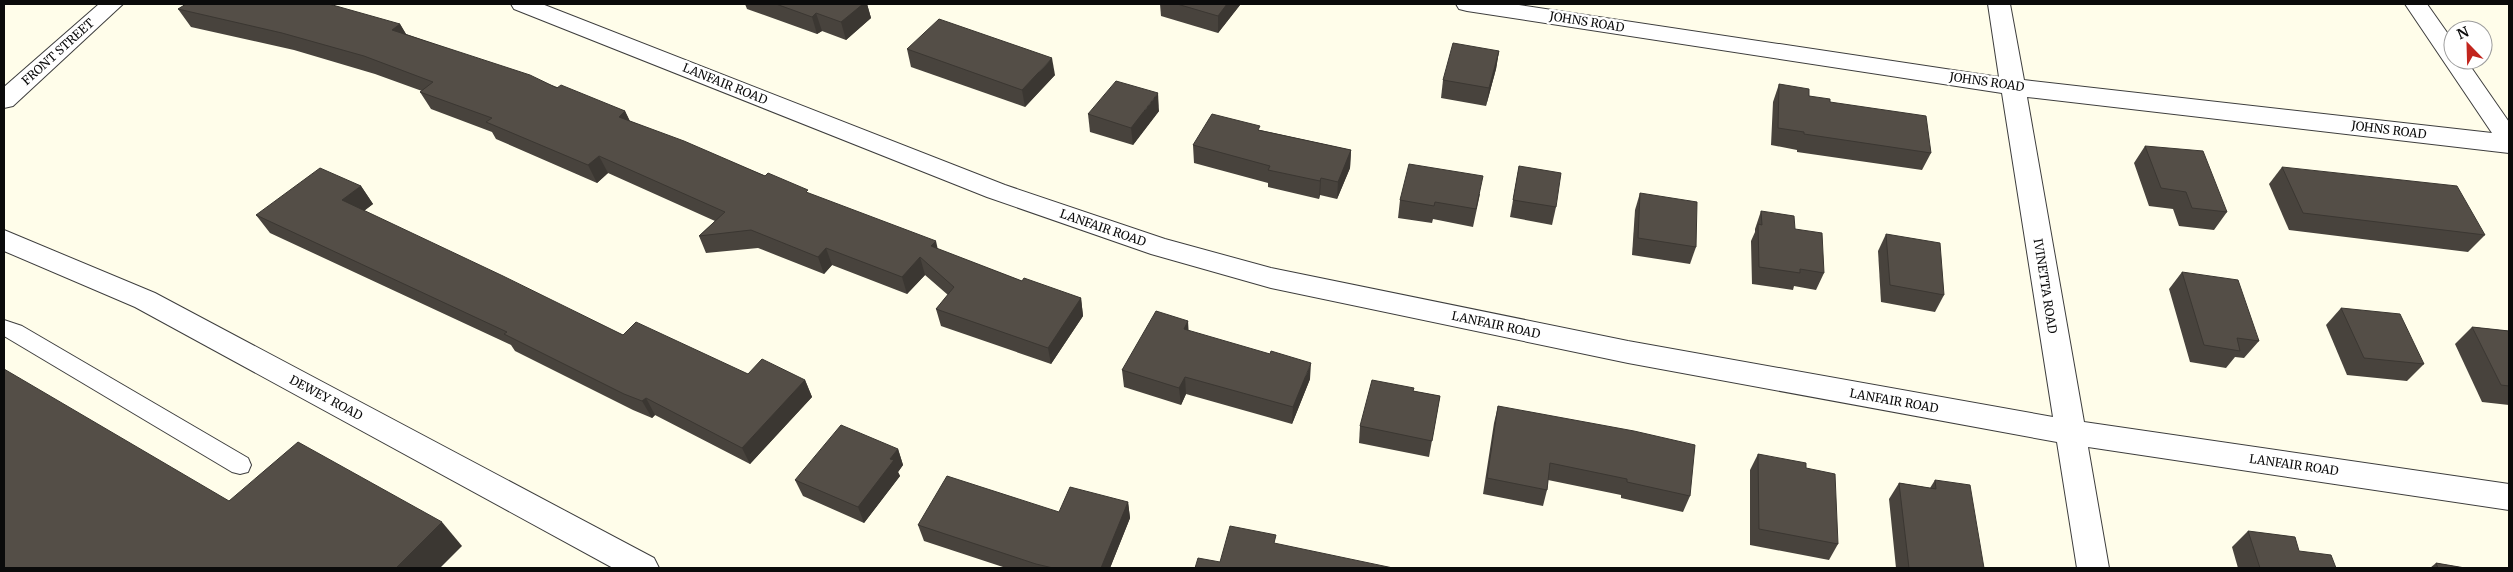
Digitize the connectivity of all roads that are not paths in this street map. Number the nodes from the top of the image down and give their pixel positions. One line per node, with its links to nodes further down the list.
1 (112, 4): 9 (street, FRONT STREET)
2 (522, 4): 13 (street, LANFAIR ROAD)
3 (1467, 4): 8 (street, JOHNS ROAD)
4 (1999, 4): 8 (street, IVINETTA ROAD)
5 (2416, 4): 6 (street)
6 (2443, 43)
7 (2461, 70): 10 (street)
8 (2012, 87): 10 (street, JOHNS ROAD); 13 (street, IVINETTA ROAD)
9 (4, 100)
10 (2509, 142)
11 (4, 240): 16 (street, DEWEY ROAD)
12 (4, 328): 14 (lane)
13 (2069, 432): 15 (street, LANFAIR ROAD); 17 (street, IVINETTA ROAD)
14 (240, 465)
15 (2509, 497)
16 (643, 568)
17 (2093, 568)

